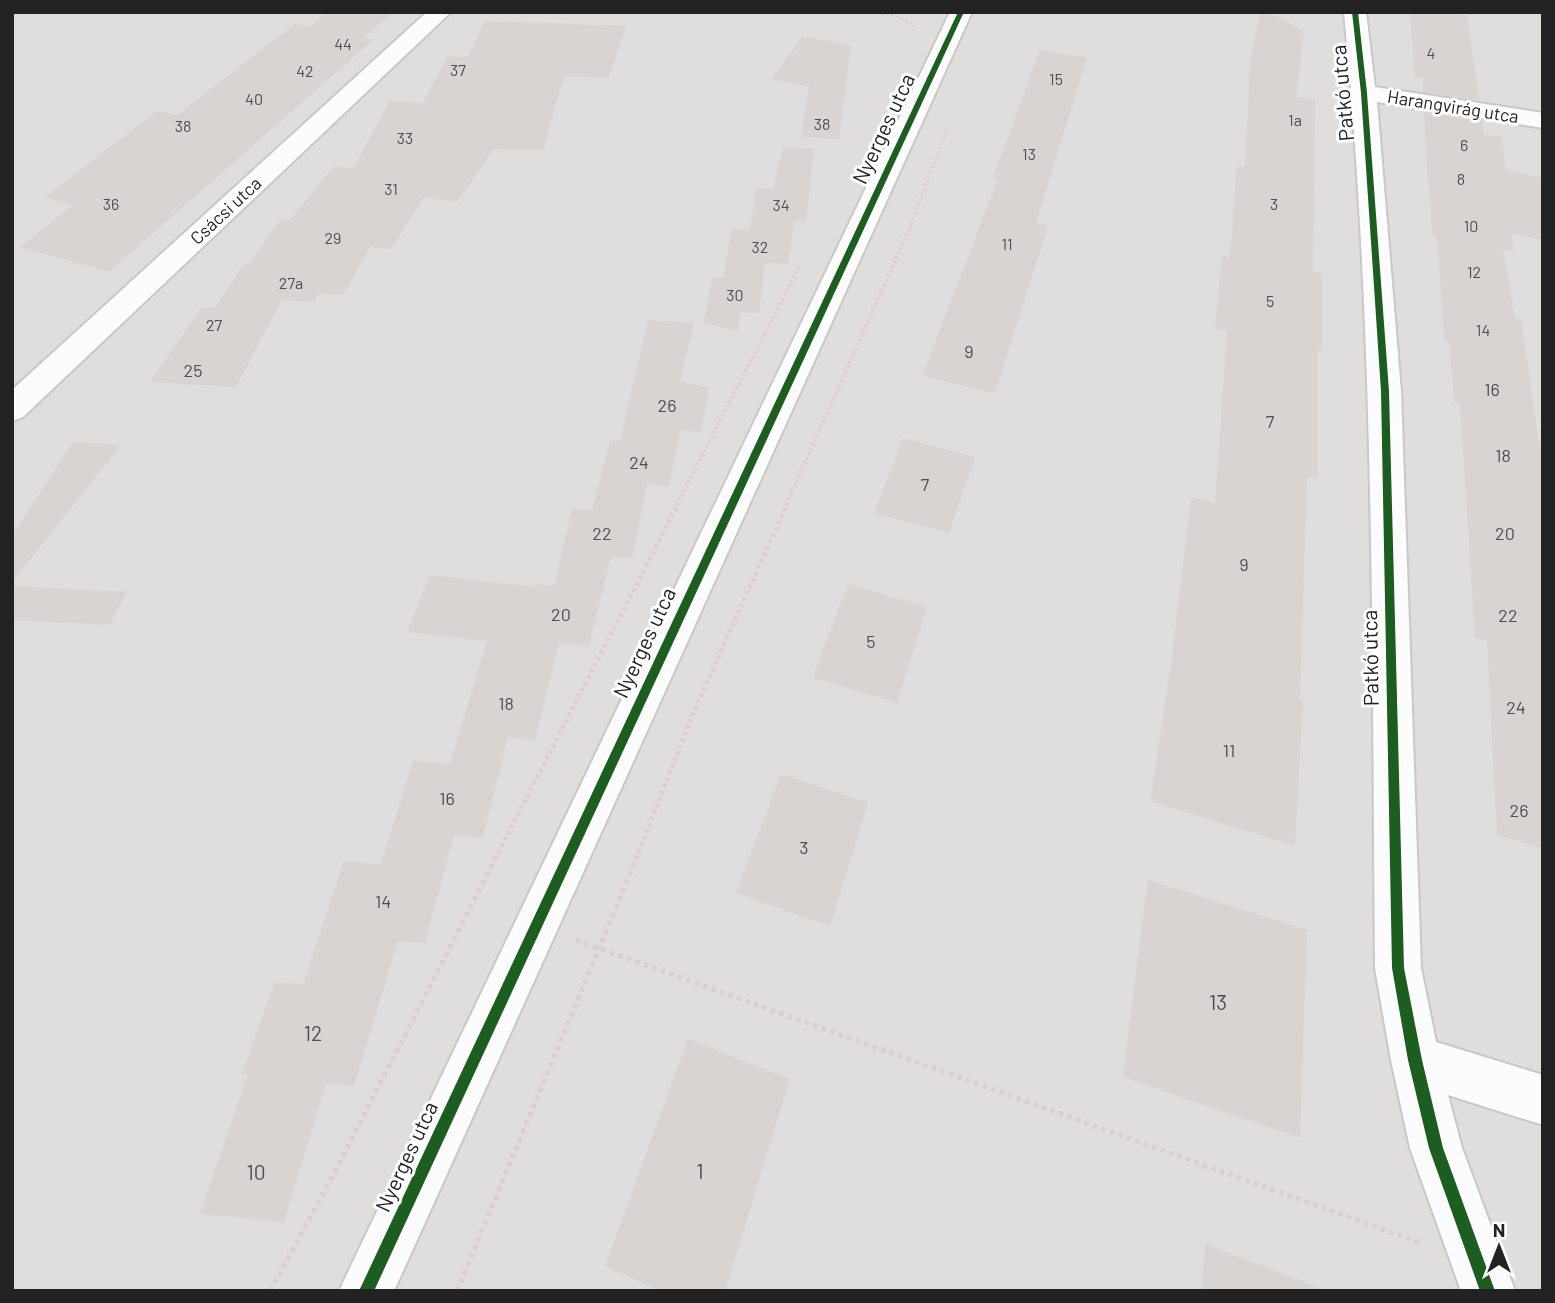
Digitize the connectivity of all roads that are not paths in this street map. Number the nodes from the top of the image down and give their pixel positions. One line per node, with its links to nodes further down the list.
1 (440, 12): 6 (street, Csácsi utca)
2 (961, 12): 10 (street, Nyerges utca)
3 (1355, 12): 4 (street, Patkó utca)
4 (1364, 93): 5 (street, Harangvirág utca); 7 (street, Patkó utca)
5 (1543, 121)
6 (12, 409)
7 (1415, 1060): 8 (street); 9 (street, Patkó utca)
8 (1543, 1100)
9 (1483, 1277)
10 (366, 1291)

